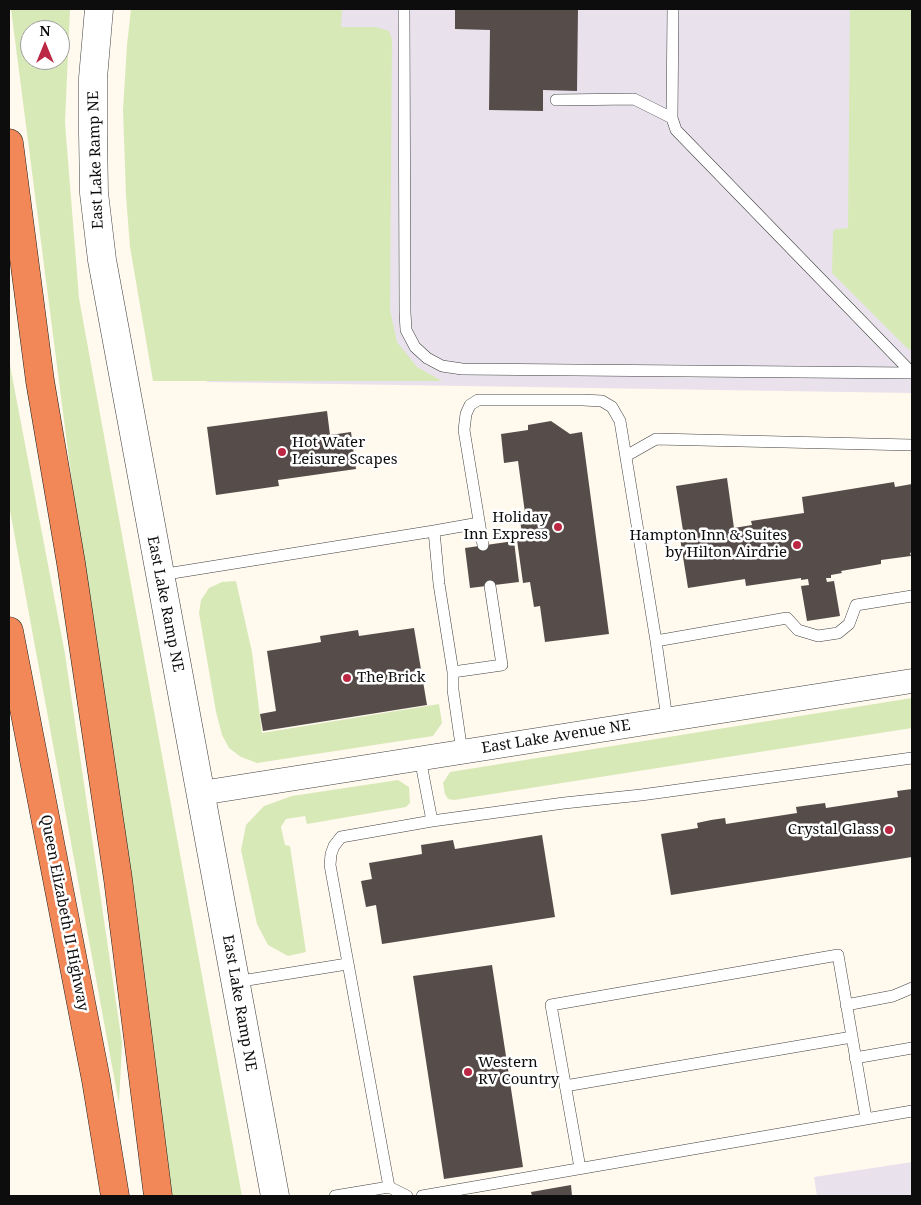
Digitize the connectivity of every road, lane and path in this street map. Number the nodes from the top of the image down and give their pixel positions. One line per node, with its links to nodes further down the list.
1 (99, 9): 15 (street, East Lake Ramp NE)
2 (404, 9): 8 (lane)
3 (673, 9): 5 (lane)
4 (556, 100): 5 (lane)
5 (672, 118): 8 (lane)
6 (9, 143): 9 (highway)
7 (9, 244): 9 (highway)
8 (912, 373)
9 (40, 381): 41 (highway)
10 (912, 445): 11 (lane)
11 (626, 456): 12 (lane); 19 (lane)
12 (479, 523): 13 (lane); 14 (lane)
13 (434, 531): 15 (lane); 20 (lane)
14 (483, 546)
15 (160, 575): 26 (street, East Lake Ramp NE)
16 (490, 586): 20 (lane)
17 (912, 596): 19 (lane)
18 (9, 631): 40 (highway, Queen Elizabeth II Highway)
19 (656, 641): 22 (lane)
20 (453, 672): 23 (lane)
21 (912, 681): 22 (street, East Lake Avenue NE)
22 (667, 719): 23 (street, East Lake Avenue NE)
23 (462, 752): 24 (street, East Lake Avenue NE)
24 (420, 758): 26 (street, East Lake Avenue NE); 27 (lane)
25 (912, 758): 27 (lane)
26 (200, 793): 29 (street, East Lake Ramp NE)
27 (432, 821): 28 (lane)
28 (347, 964): 29 (lane); 39 (lane)
29 (235, 982): 42 (street, East Lake Ramp NE)
30 (912, 988): 31 (lane)
31 (846, 1005): 32 (lane); 35 (lane)
32 (852, 1037): 34 (lane); 35 (lane)
33 (912, 1048): 34 (lane)
34 (855, 1058): 37 (lane)
35 (566, 1086): 38 (lane)
36 (912, 1110): 37 (lane)
37 (866, 1118): 38 (lane)
38 (580, 1168): 45 (lane)
39 (389, 1187): 43 (lane); 44 (lane)
40 (115, 1196)
41 (158, 1196)
42 (275, 1196)
43 (336, 1196)
44 (407, 1196)
45 (422, 1196)

